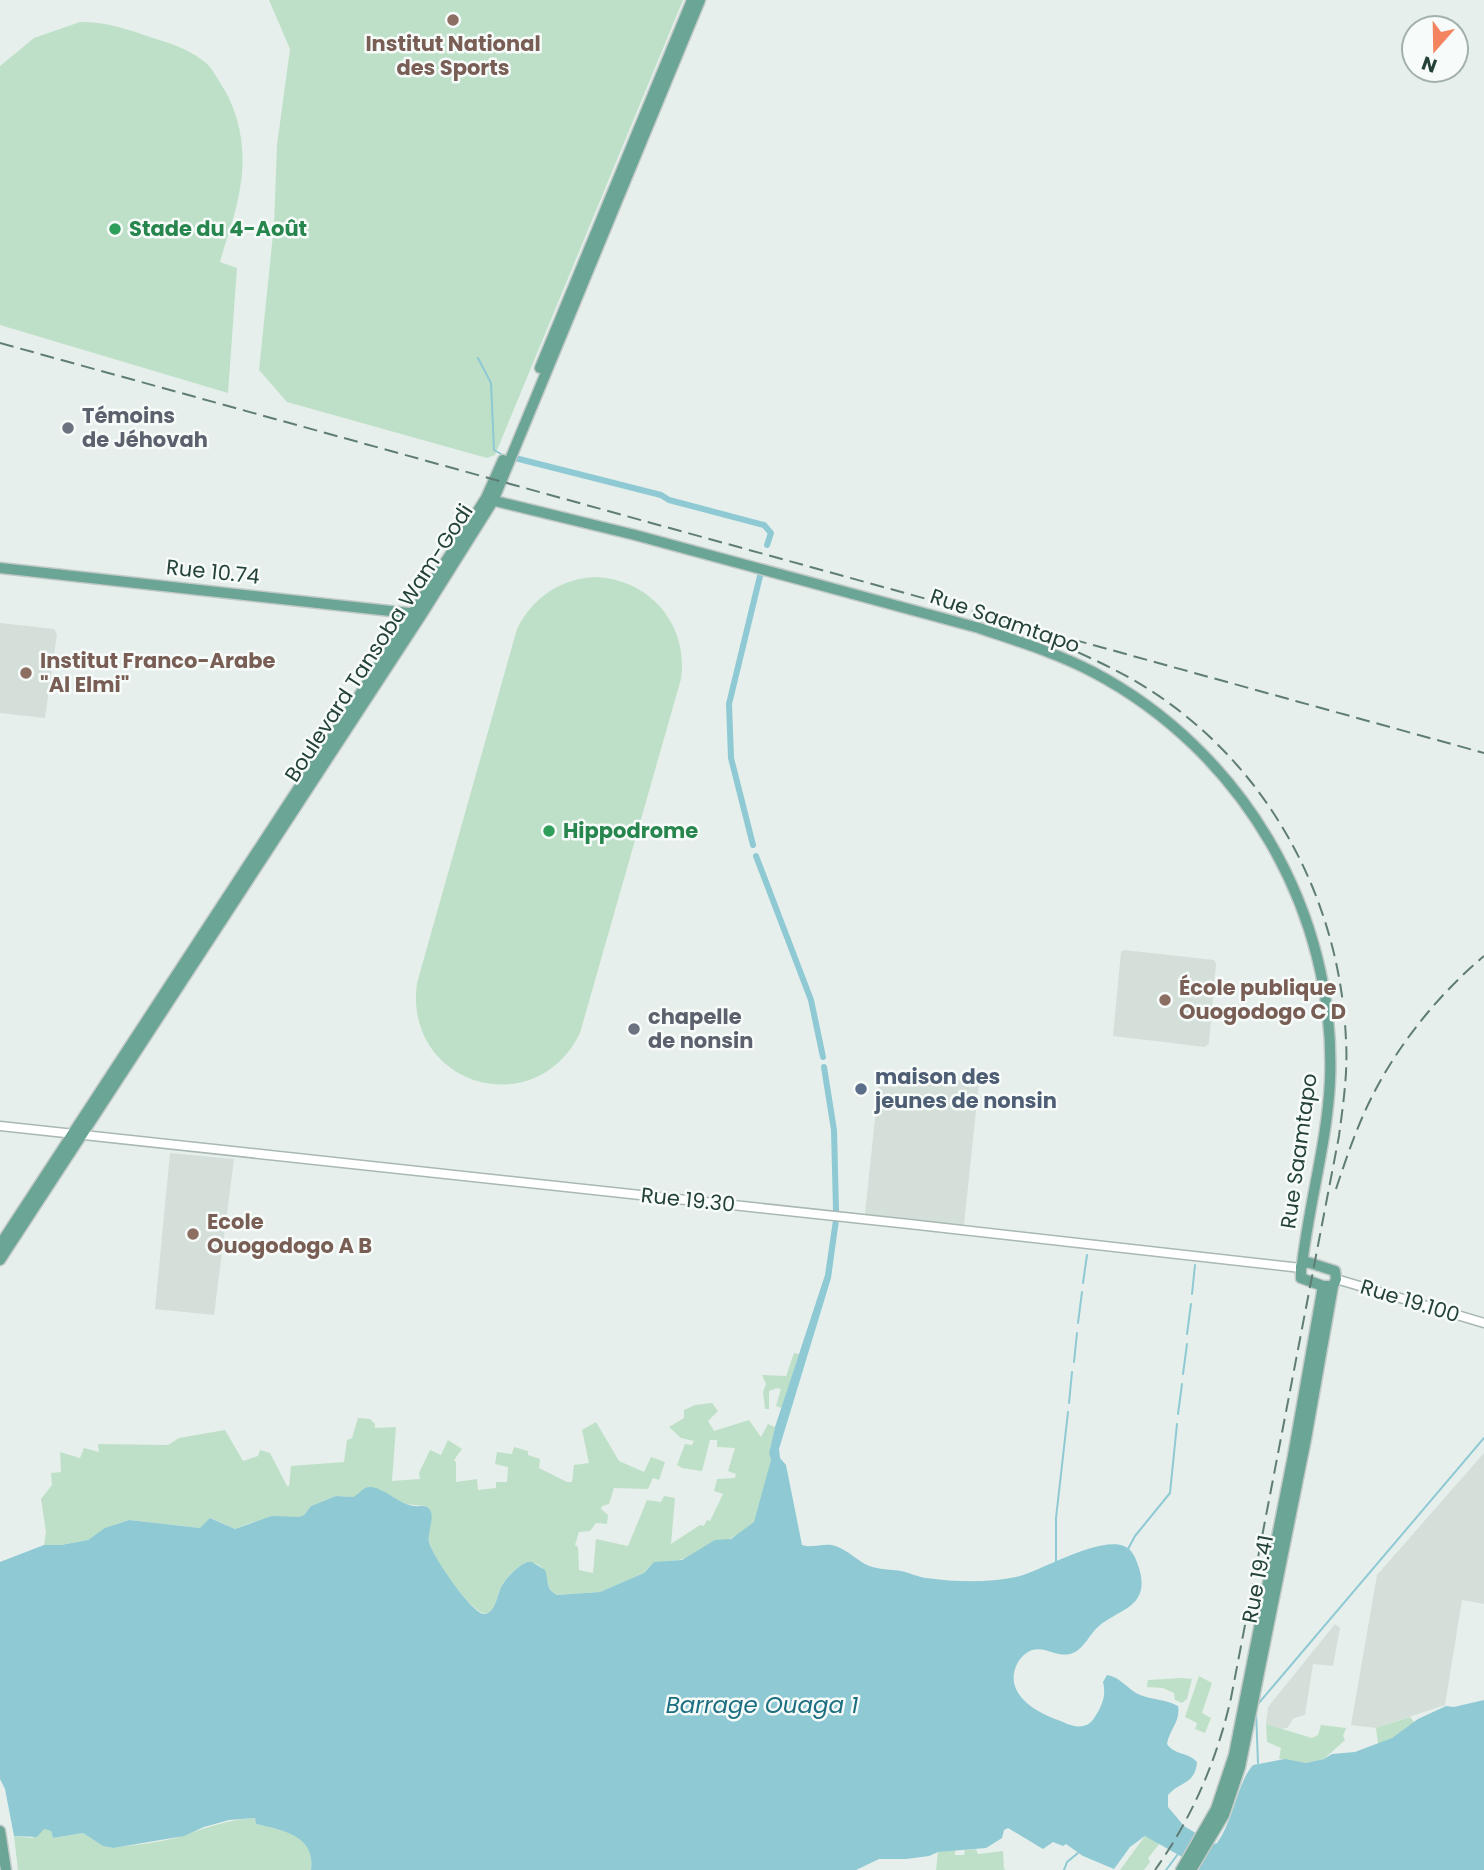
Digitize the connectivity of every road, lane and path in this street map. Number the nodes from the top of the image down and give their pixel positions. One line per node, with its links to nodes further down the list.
1 (692, 0): 3 (main road, Boulevard Tansoba Wam-Godi)
2 (700, 0): 3 (main road, Boulevard Tansoba Wam-Godi)
3 (489, 499): 5 (main road, Boulevard Tansoba Wam-Godi); 10 (main road, Rue Saamtapo)
4 (0, 568): 5 (main road, Rue 10.74)
5 (418, 614): 7 (main road, Boulevard Tansoba Wam-Godi)
6 (0, 1126): 7 (street, Rue 19.30)
7 (78, 1133): 8 (main road, Boulevard Tansoba Wam-Godi); 9 (main road, Boulevard Tansoba Wam-Godi); 10 (street, Rue 19.30)
8 (0, 1245)
9 (0, 1260)
10 (1301, 1267): 11 (main road); 11 (main road)
11 (1331, 1284): 12 (street, Rue 19.100); 14 (main road, Rue 19.41)
12 (1484, 1324)
13 (0, 1831): 15 (main road)
14 (1188, 1868)
15 (6, 1870)

